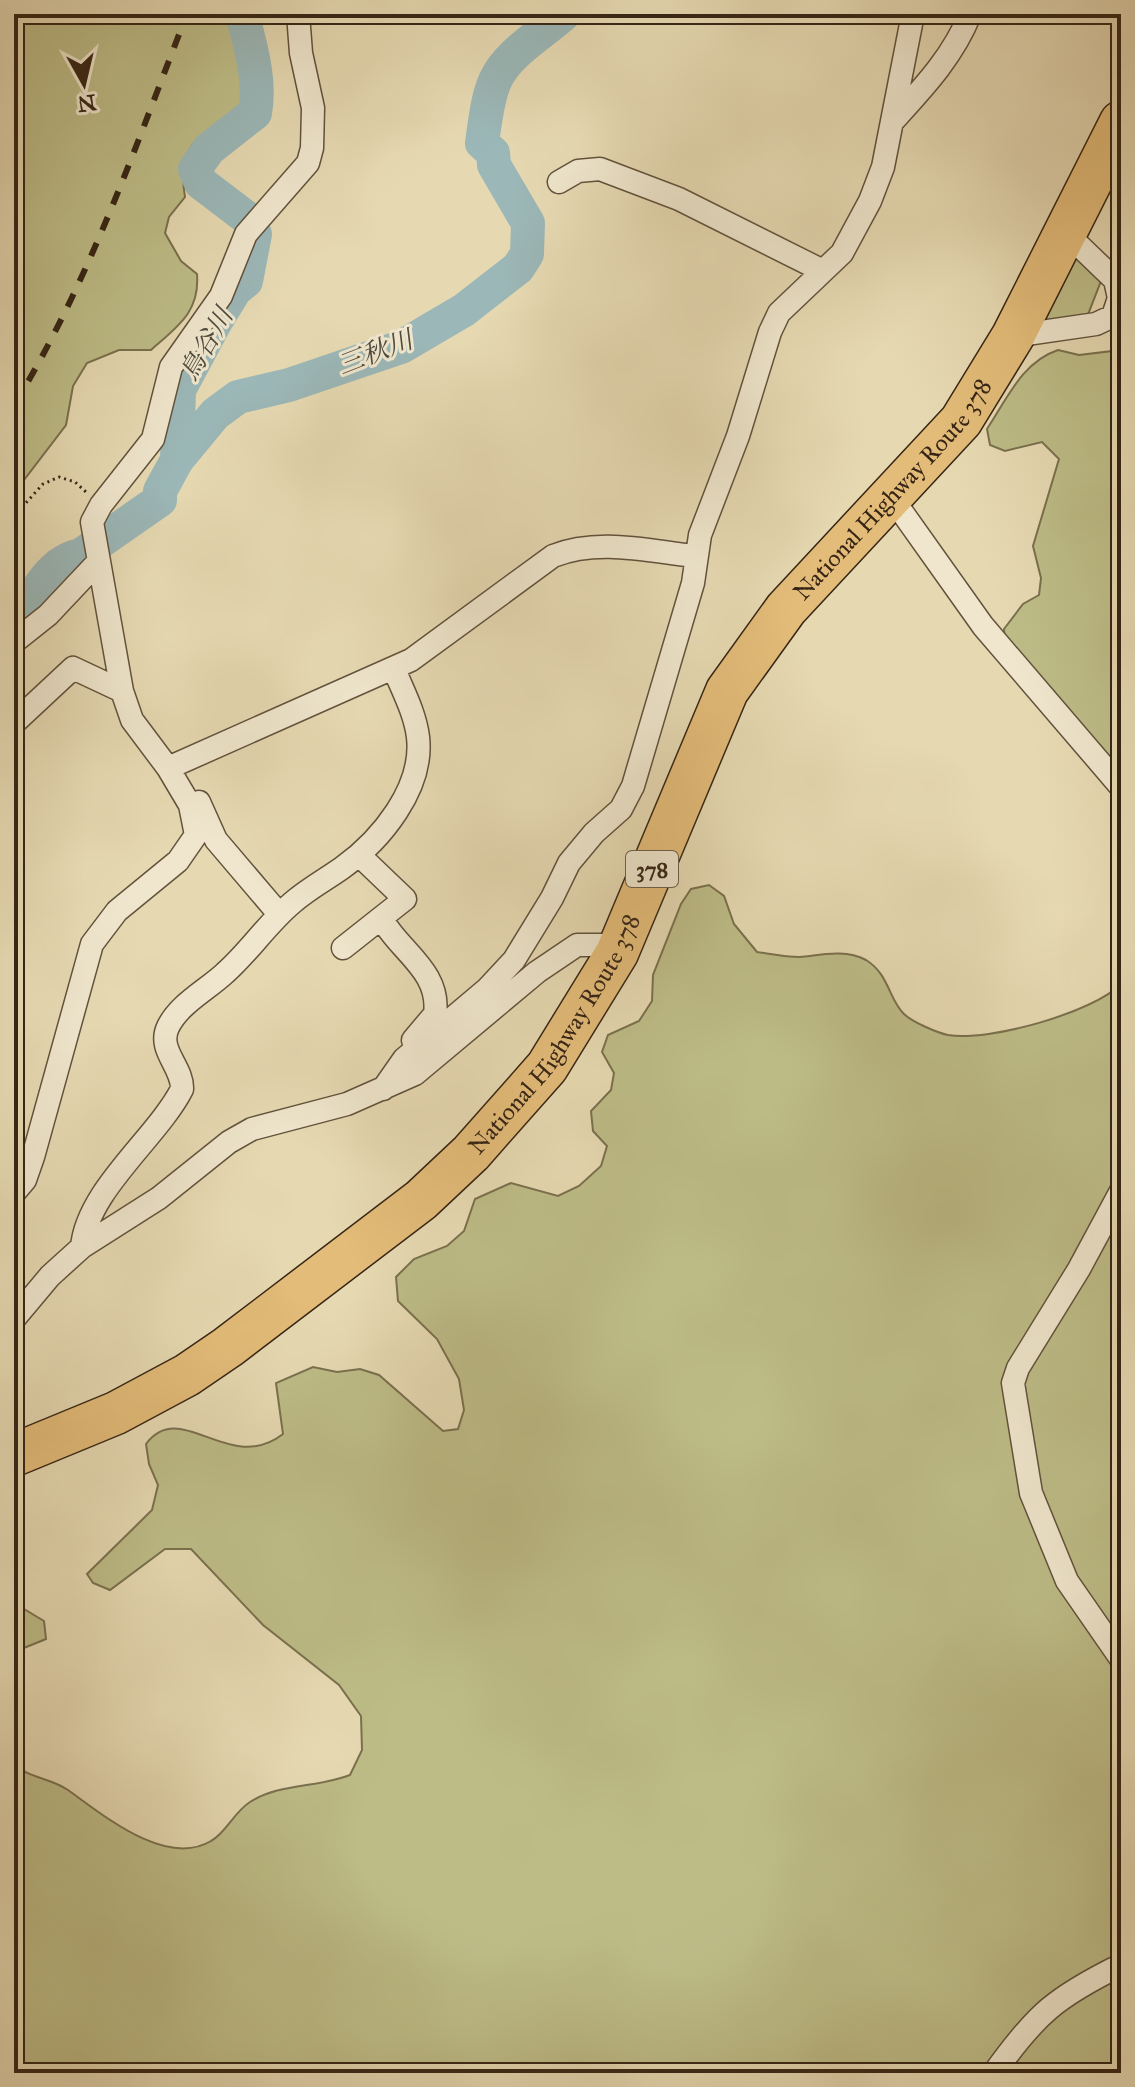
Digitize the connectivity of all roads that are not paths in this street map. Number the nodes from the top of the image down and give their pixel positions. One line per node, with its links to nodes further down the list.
1 (298, 14): 12 (street)
2 (913, 14): 4 (street)
3 (970, 14): 4 (street)
4 (892, 122): 8 (street)
5 (1121, 122): 7 (highway, National Highway Route 378 / 378)
6 (559, 182): 8 (street)
7 (1065, 232): 9 (highway, National Highway Route 378 / 378); 9 (street)
8 (823, 271): 11 (street)
9 (1013, 336): 10 (highway, National Highway Route 378 / 378)
10 (892, 498): 18 (street); 24 (highway, National Highway Route 378 / 378)
11 (694, 556): 14 (street); 25 (street)
12 (97, 557): 13 (street); 15 (street)
13 (14, 642)
14 (394, 669): 17 (street); 20 (street)
15 (122, 691): 16 (street); 17 (street)
16 (14, 723)
17 (168, 768): 19 (street)
18 (1121, 787)
19 (183, 794): 21 (street); 28 (street)
20 (359, 855): 21 (street); 22 (street)
21 (279, 914): 29 (street)
22 (382, 919): 23 (street); 25 (street)
23 (343, 948)
24 (617, 953): 26 (street); 31 (highway, National Highway Route 378 / 378)
25 (404, 1059): 26 (street)
26 (383, 1089): 29 (street)
27 (1121, 1191): 32 (street)
28 (14, 1193)
29 (82, 1247): 30 (street)
30 (14, 1319)
31 (14, 1455)
32 (1121, 1659)
33 (1121, 1965): 34 (street)
34 (994, 2073)

